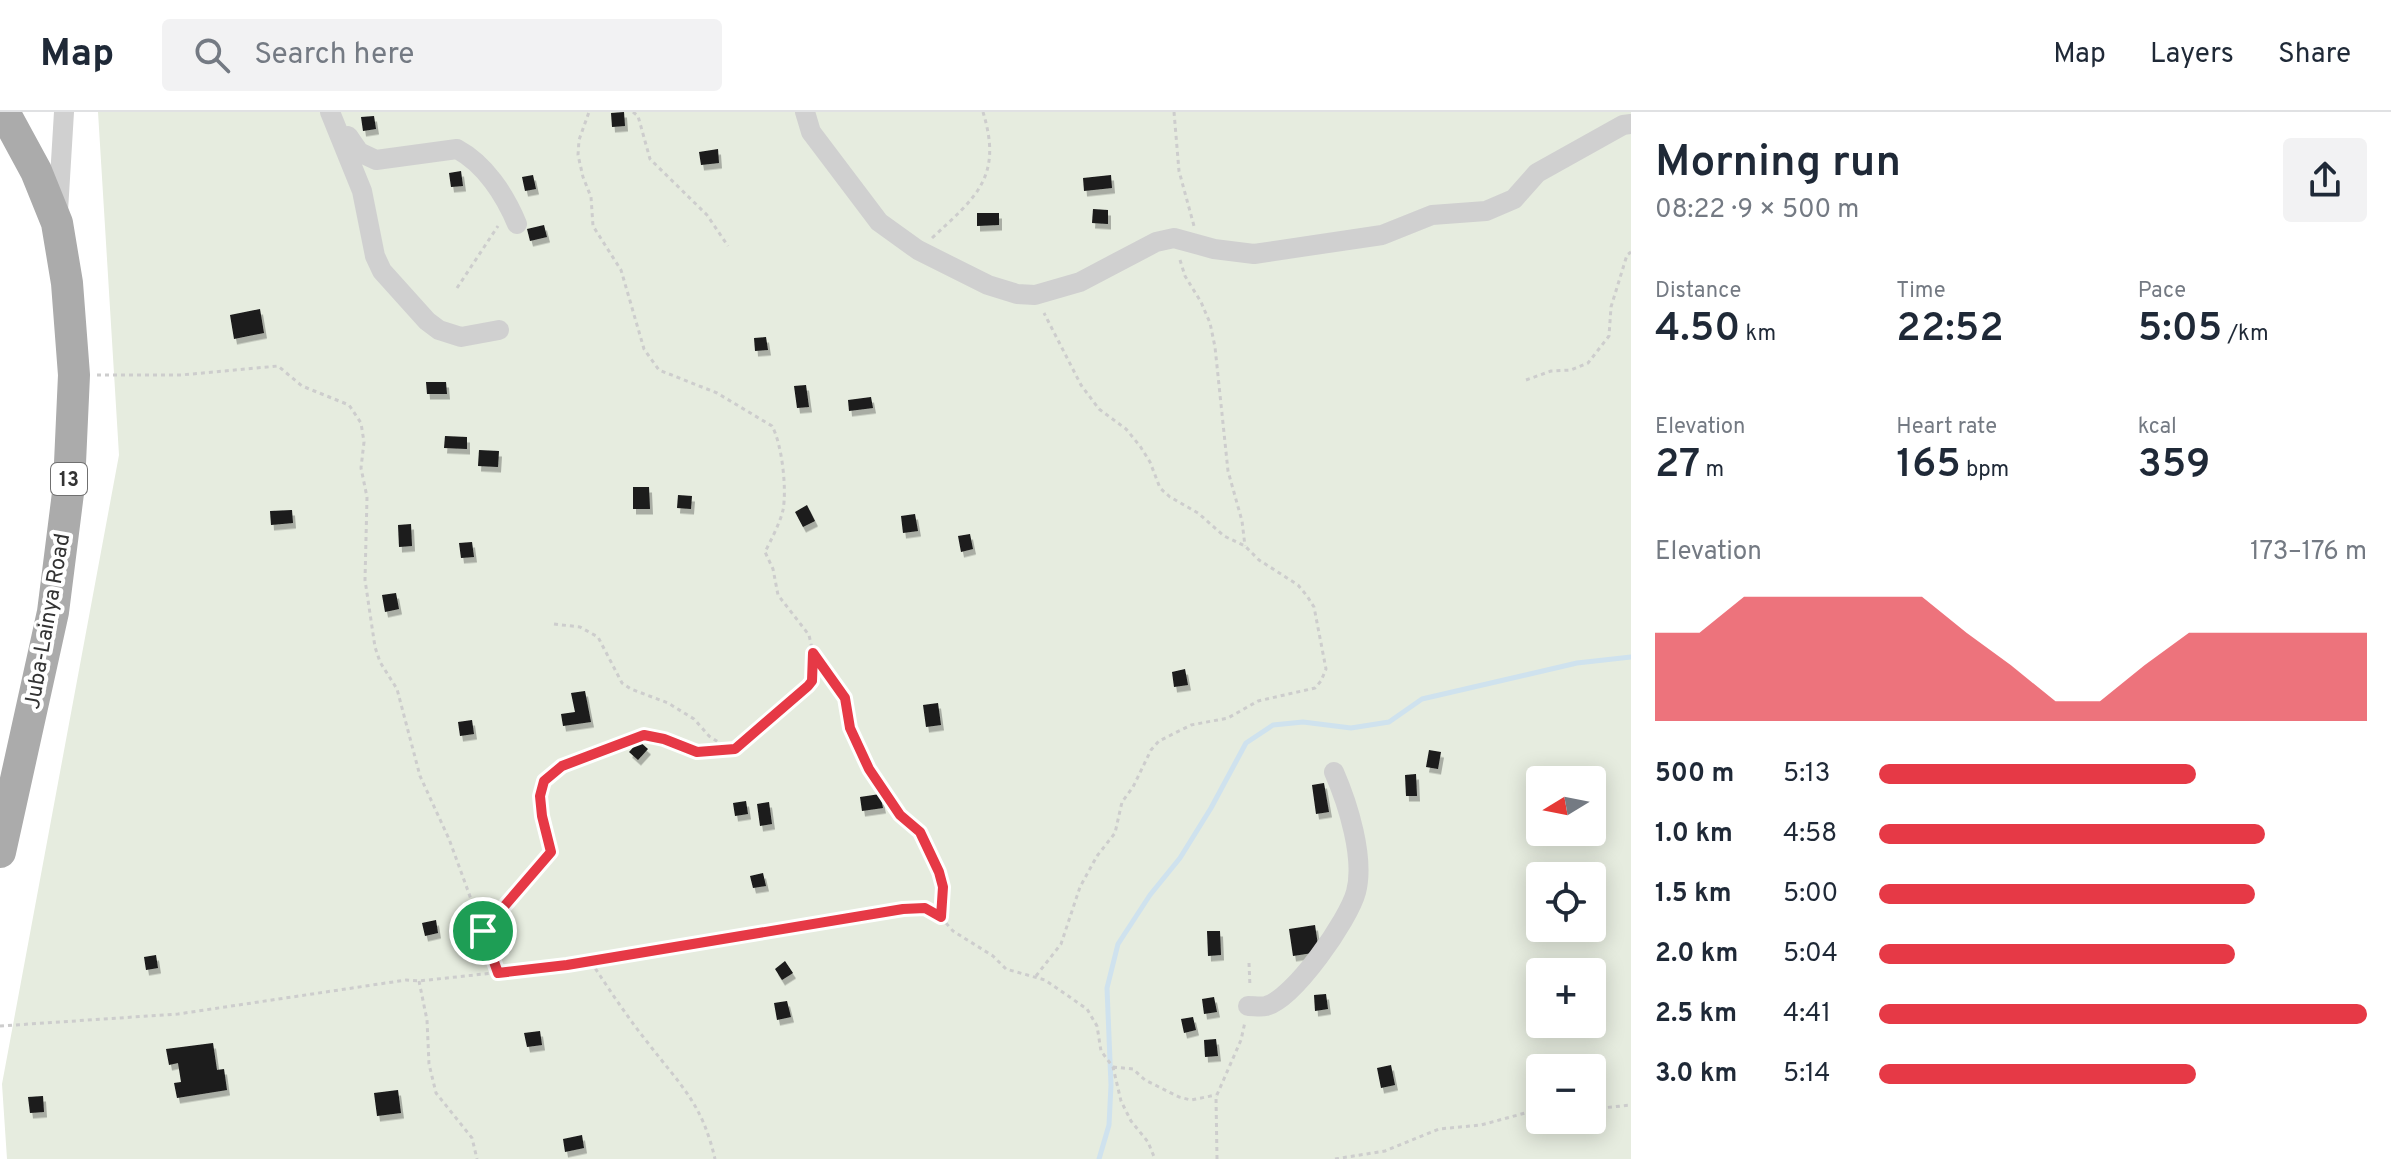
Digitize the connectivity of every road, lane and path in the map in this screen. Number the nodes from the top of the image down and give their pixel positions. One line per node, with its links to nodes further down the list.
1 (64, 112): 11 (street)
2 (589, 112): 24 (path)
3 (633, 112): 14 (path)
4 (805, 112): 15 (street)
5 (983, 112): 15 (path)
6 (1174, 112): 13 (path)
7 (332, 114): 10 (street); 19 (street)
8 (4, 120): 11 (main road, Juba-Lainya Road / 13)
9 (1631, 124): 13 (street)
10 (513, 215): 17 (path)
11 (57, 223): 20 (main road, Juba-Lainya Road / 13)
12 (1174, 238): 13 (street); 18 (street); 22 (path)
13 (1198, 245)
14 (728, 246)
15 (918, 250): 18 (street)
16 (1631, 252): 21 (path)
17 (457, 288)
18 (1035, 295): 22 (path)
19 (499, 330)
20 (74, 375): 27 (main road, Juba-Lainya Road / 13); 29 (path)
21 (1526, 380)
22 (1245, 546): 33 (path)
23 (554, 624): 25 (path)
24 (813, 653): 25 (path); 28 (path)
25 (729, 749): 29 (path)
26 (1334, 772): 35 (street)
27 (0, 852)
28 (941, 917): 30 (path); 33 (path)
29 (483, 931): 32 (path)
30 (591, 962): 32 (path); 43 (path)
31 (1249, 963): 35 (path)
32 (512, 971): 34 (path)
33 (1036, 976): 37 (path)
34 (419, 981): 36 (path); 42 (path)
35 (1248, 1006): 38 (path)
36 (0, 1026)
37 (1113, 1067): 38 (path); 44 (path)
38 (1217, 1095): 45 (path)
39 (1631, 1105): 40 (path)
40 (1606, 1108)
41 (1526, 1113): 46 (path)
42 (477, 1159)
43 (715, 1159)
44 (1155, 1159)
45 (1217, 1159)
46 (1335, 1159)

